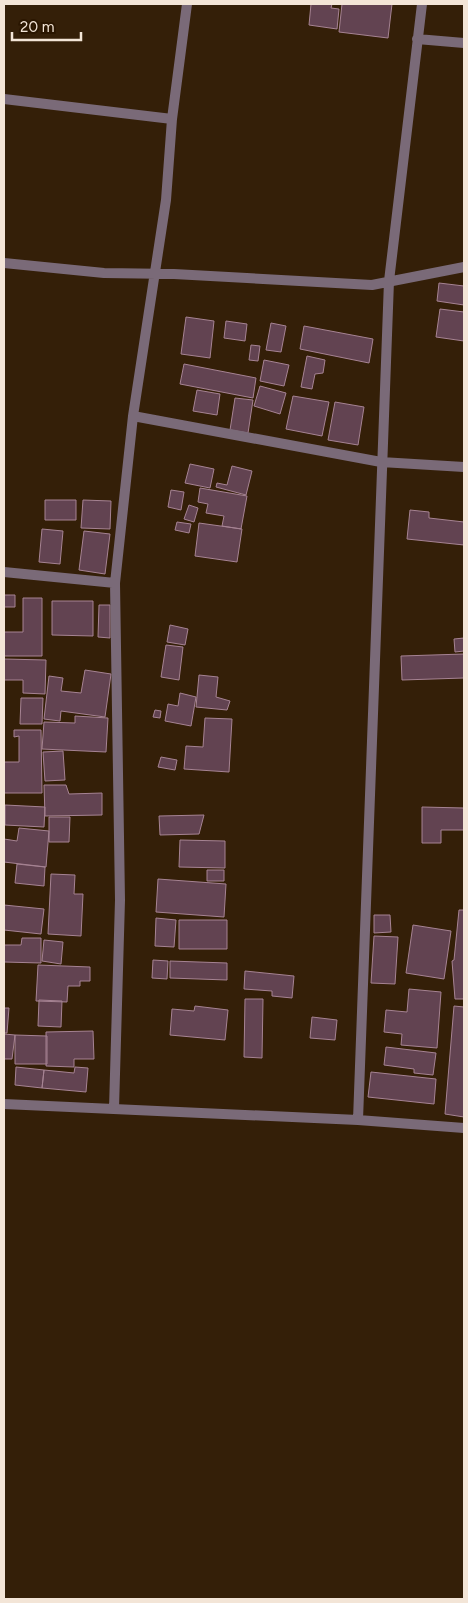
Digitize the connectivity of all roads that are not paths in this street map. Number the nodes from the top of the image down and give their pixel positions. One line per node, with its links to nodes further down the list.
1 (187, 4): 6 (street)
2 (422, 4): 3 (street)
3 (417, 39): 4 (street); 10 (street)
4 (464, 43)
5 (4, 99): 6 (street)
6 (172, 119): 9 (street)
7 (4, 263): 9 (street)
8 (464, 267): 10 (street)
9 (153, 274): 10 (street); 11 (street)
10 (390, 281): 12 (street)
11 (133, 416): 12 (street); 15 (street)
12 (381, 462): 13 (street); 18 (street)
13 (464, 467)
14 (4, 572): 15 (street)
15 (115, 583): 17 (street)
16 (4, 1104): 17 (street)
17 (114, 1109): 18 (street)
18 (358, 1120): 19 (street)
19 (464, 1128)

